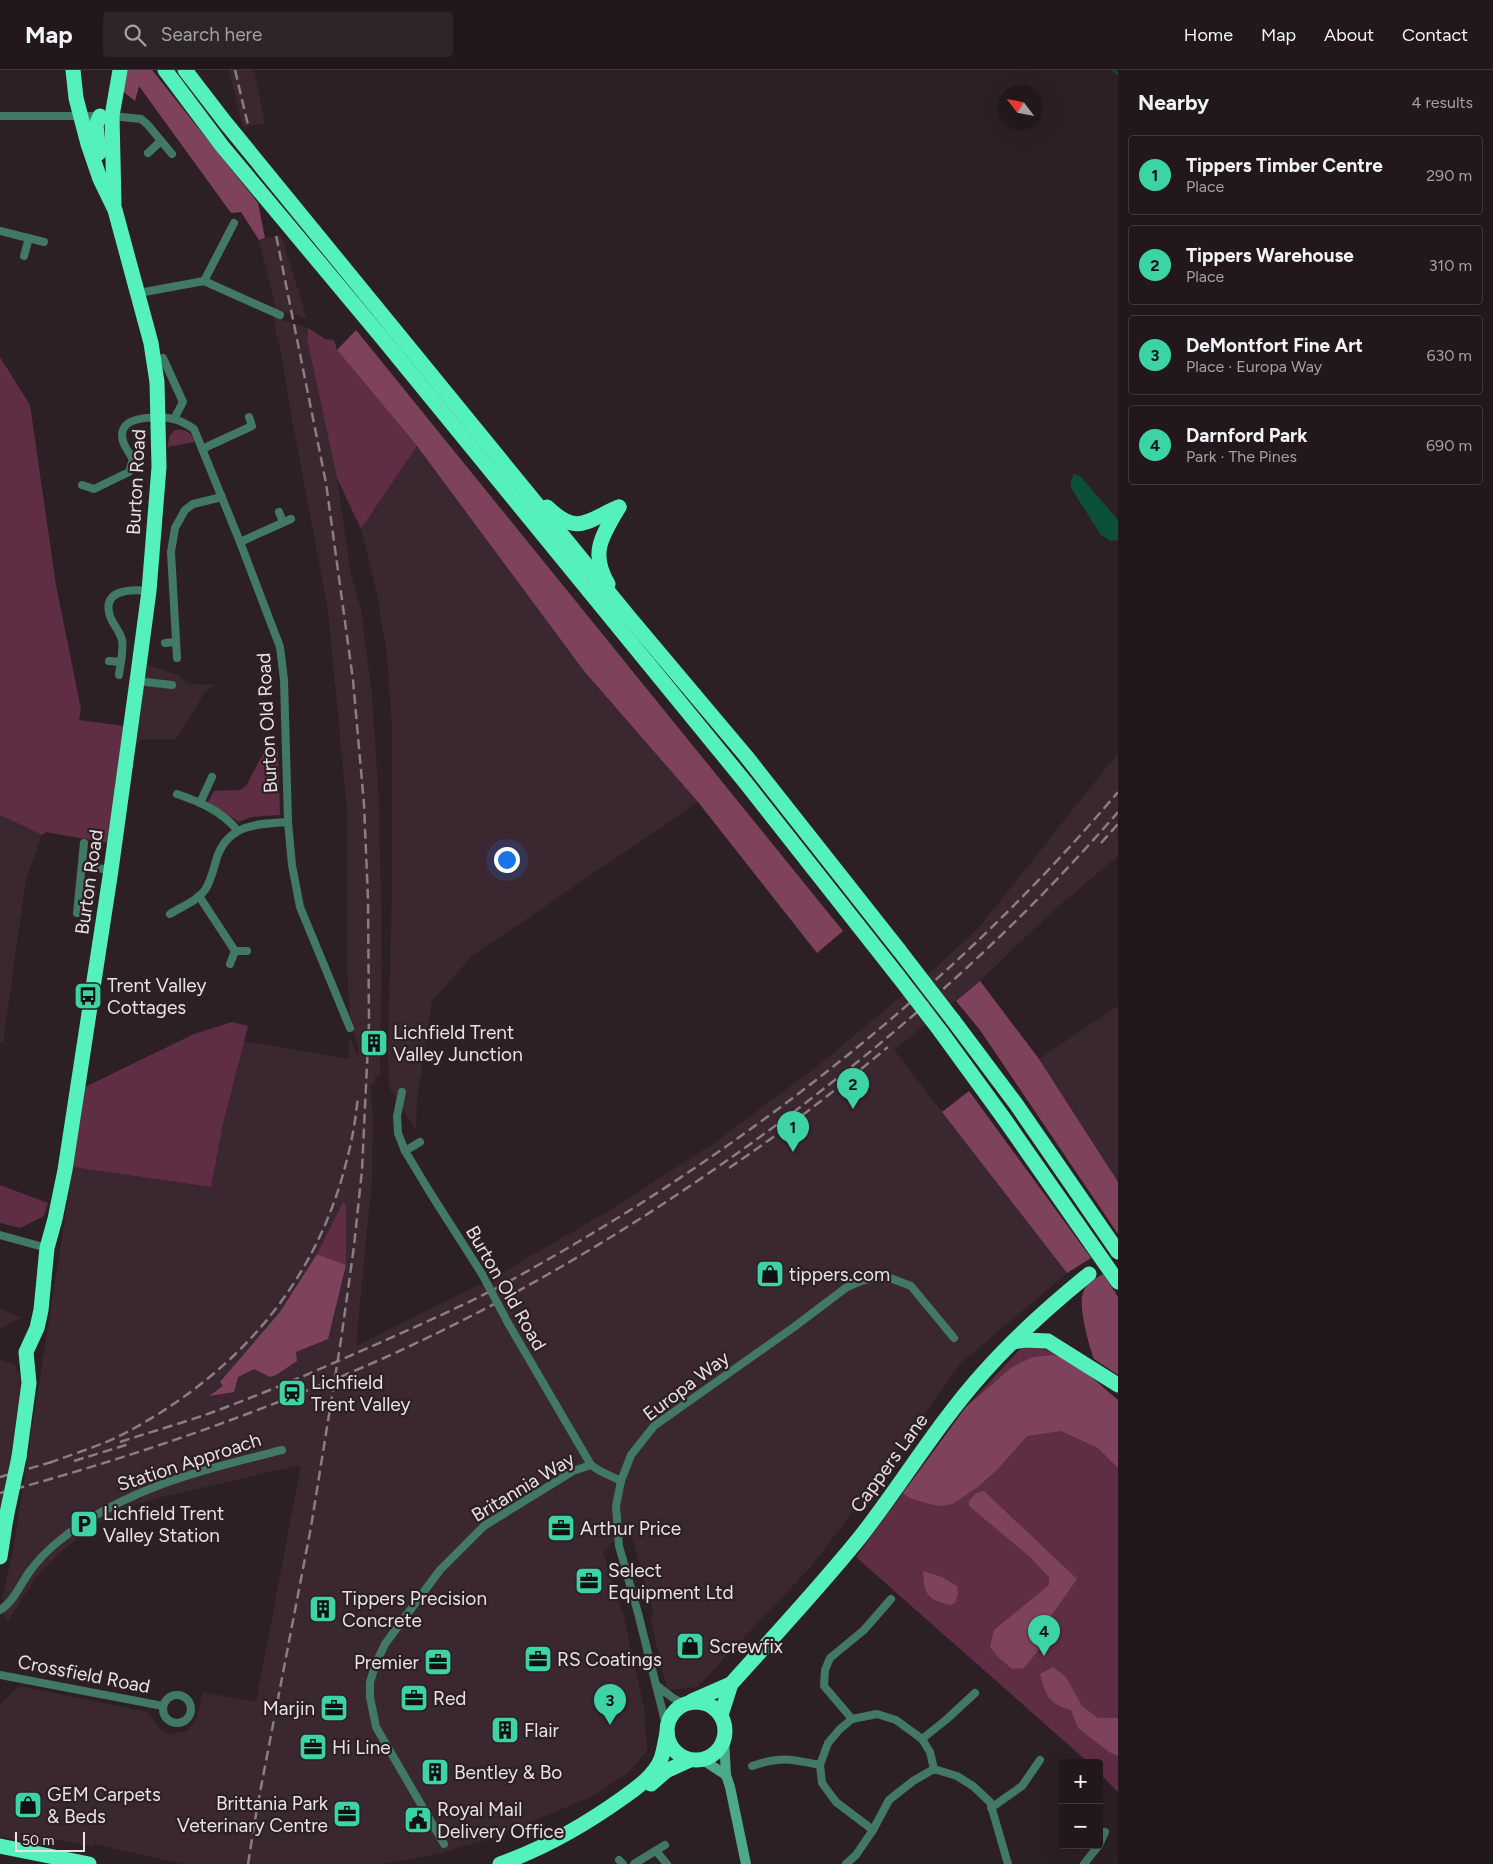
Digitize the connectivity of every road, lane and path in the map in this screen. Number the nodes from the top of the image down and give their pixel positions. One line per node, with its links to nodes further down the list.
1 (73, 70): 6 (highway)
2 (120, 70): 7 (highway)
3 (165, 70): 63 (highway, bridge)
4 (185, 70): 26 (highway)
5 (0, 116): 6 (street)
6 (81, 116): 7 (street); 11 (highway)
7 (106, 116): 8 (street); 11 (highway); 12 (highway)
8 (162, 141): 9 (street); 10 (street)
9 (148, 153)
10 (172, 154)
11 (100, 180): 12 (highway)
12 (115, 210): 19 (highway, Burton Road)
13 (234, 223): 18 (street)
14 (0, 231): 15 (street)
15 (29, 238): 16 (street); 17 (street)
16 (44, 242)
17 (24, 256)
18 (204, 281): 19 (street); 20 (street)
19 (138, 293): 23 (highway, Burton Road)
20 (280, 315)
21 (163, 358): 24 (street)
22 (249, 417): 25 (street)
23 (158, 418): 24 (street, Burton Old Road); 27 (street, Burton Old Road); 31 (highway, Burton Road)
24 (174, 419): 25 (street, Burton Old Road)
25 (202, 449): 28 (street, Burton Old Road)
26 (502, 462): 32 (highway); 32 (highway)
27 (82, 485)
28 (222, 497): 30 (street, Burton Old Road); 33 (street)
29 (279, 512): 30 (street)
30 (240, 542): 44 (street, Burton Old Road)
31 (149, 591): 37 (street); 39 (highway, Burton Road)
32 (628, 617): 61 (highway, bridge)
33 (176, 642): 34 (street); 35 (street)
34 (165, 643)
35 (177, 658)
36 (109, 661): 37 (street)
37 (121, 662): 38 (street)
38 (119, 675)
39 (138, 682): 40 (street); 48 (highway, Burton Road)
40 (172, 685)
41 (212, 777): 43 (street)
42 (176, 794): 43 (street)
43 (200, 803): 45 (street)
44 (288, 822): 45 (street); 55 (street, Burton Old Road)
45 (238, 830): 49 (street)
46 (84, 843): 47 (street)
47 (82, 866): 48 (street); 50 (street)
48 (111, 870): 60 (highway, Burton Road)
49 (199, 896): 51 (street); 52 (street)
50 (87, 908)
51 (170, 914)
52 (235, 951): 53 (street); 54 (street)
53 (247, 951)
54 (230, 964)
55 (350, 1028)
56 (402, 1092): 58 (street, Burton Old Road)
57 (420, 1142): 58 (street)
58 (406, 1151): 70 (street, Burton Old Road, bridge)
59 (0, 1235): 60 (street)
60 (47, 1248): 72 (highway, Burton Road, bridge)
61 (1118, 1252)
62 (1089, 1274): 64 (highway, Cappers Lane)
63 (1118, 1282)
64 (1043, 1315): 66 (highway, Cappers Lane); 67 (highway)
65 (954, 1338): 71 (street, Europa Way)
66 (1013, 1342): 67 (highway); 77 (highway, Cappers Lane)
67 (1048, 1342): 68 (highway)
68 (1118, 1385)
69 (282, 1450): 74 (street, Station Approach)
70 (591, 1465): 71 (street); 97 (street, Britannia Way)
71 (621, 1481): 76 (street, Europa Way)
72 (0, 1558)
73 (891, 1599): 82 (street)
74 (0, 1610)
75 (0, 1674): 80 (street, Crossfield Road)
76 (656, 1684): 79 (street); 83 (street, Europa Way)
77 (731, 1684): 79 (highway, Cappers Lane); 81 (highway, Cappers Lane)
78 (975, 1693): 85 (street)
79 (687, 1703): 81 (highway); 83 (highway)
80 (163, 1706)
81 (721, 1715): 84 (highway)
82 (852, 1719): 85 (street); 88 (street)
83 (667, 1731): 86 (highway); 93 (highway)
84 (724, 1739): 86 (highway); 91 (street)
85 (922, 1739): 90 (street)
86 (696, 1760): 91 (street); 93 (highway)
87 (1040, 1760): 92 (street)
88 (820, 1765): 89 (street); 94 (street)
89 (752, 1766)
90 (934, 1769): 92 (street); 94 (street)
91 (726, 1775): 106 (street)
92 (992, 1808): 108 (street)
93 (603, 1812): 103 (highway)
94 (873, 1830): 107 (street)
95 (1105, 1832): 96 (street)
96 (1103, 1836)
97 (444, 1844)
98 (666, 1845): 101 (street)
99 (1, 1846): 102 (highway)
100 (1096, 1849): 109 (street)
101 (656, 1851): 104 (street); 105 (street)
102 (89, 1864)
103 (500, 1864)
104 (634, 1864)
105 (667, 1864)
106 (746, 1864)
107 (847, 1864)
108 (1008, 1864)
109 (1084, 1864)

